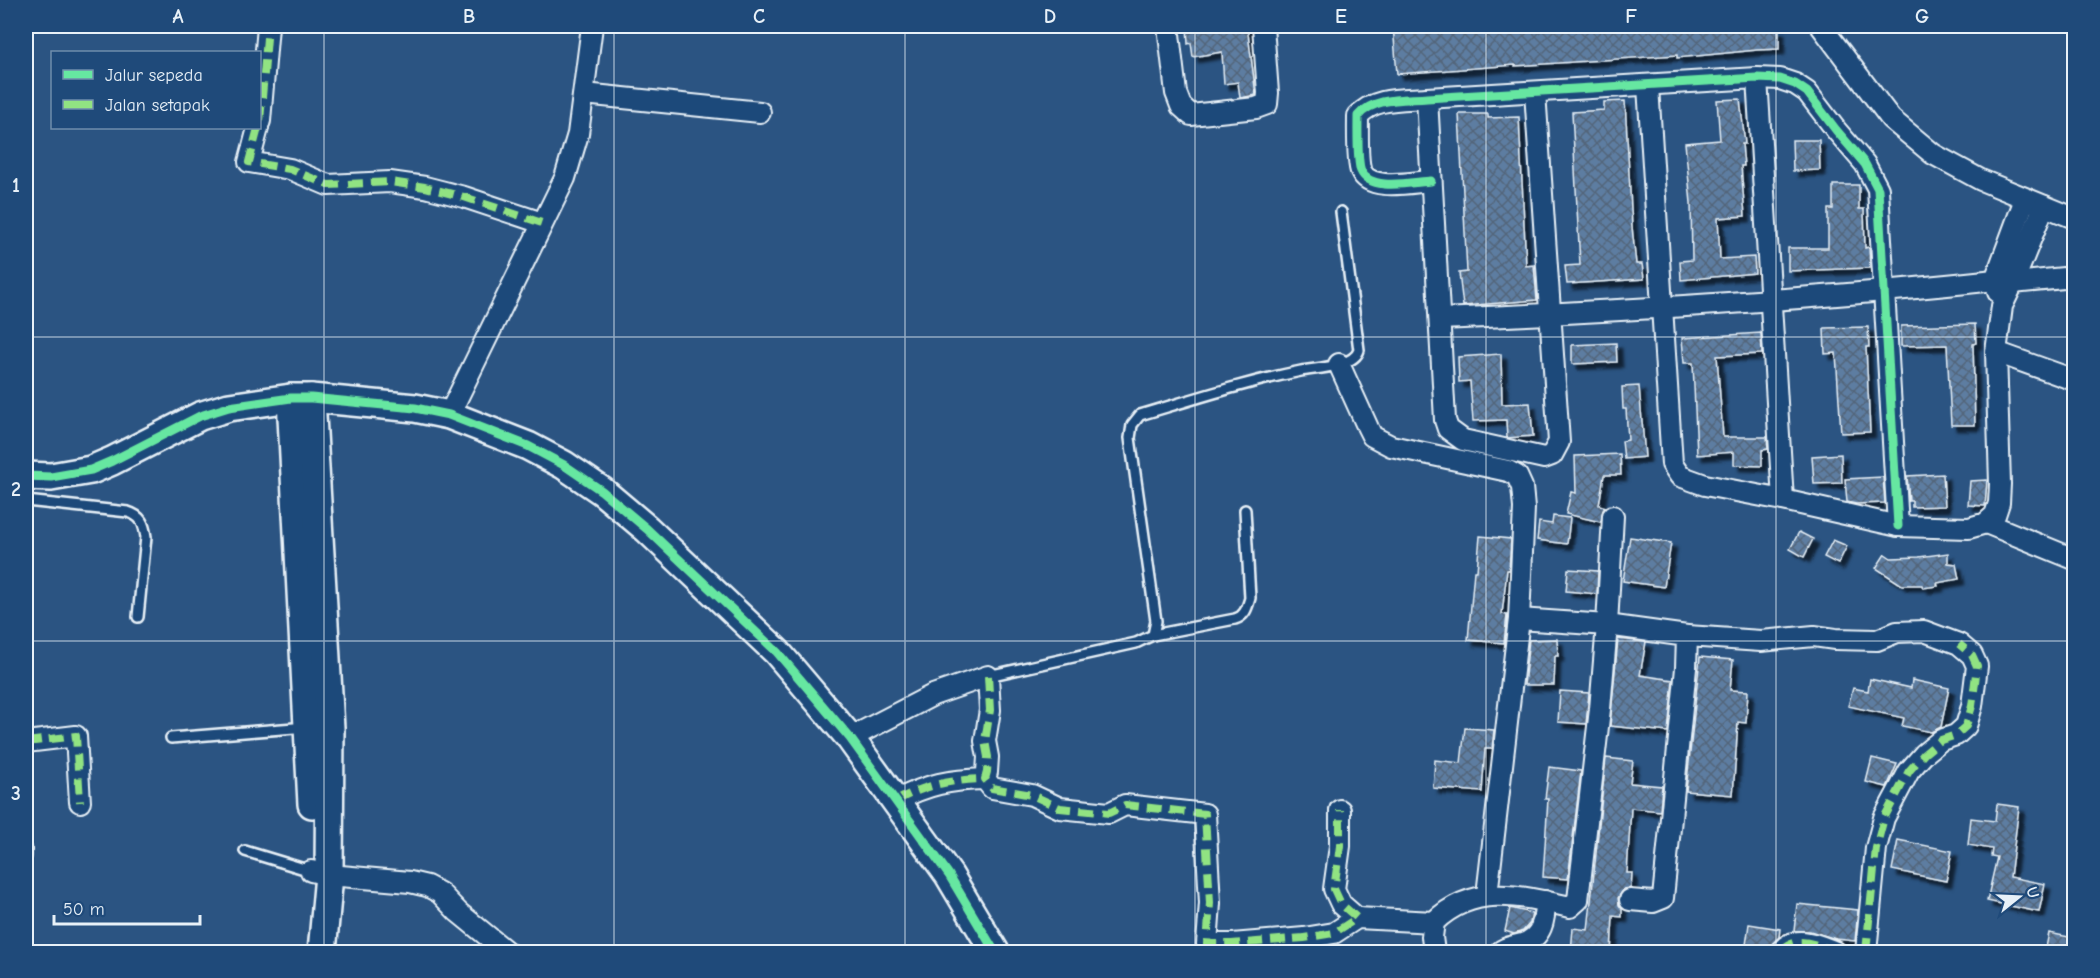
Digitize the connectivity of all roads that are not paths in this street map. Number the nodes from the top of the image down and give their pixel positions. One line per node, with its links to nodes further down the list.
1 (268, 26): 11 (street)
2 (592, 26): 9 (street)
3 (1168, 26): 4 (street)
4 (1263, 26)
5 (1821, 26): 15 (street)
6 (1757, 78): 7 (street); 22 (street); 23 (street)
7 (1648, 86): 8 (street); 24 (street)
8 (1535, 92): 10 (street); 25 (street)
9 (584, 94): 12 (street); 19 (street)
10 (1427, 98): 14 (street); 14 (street)
11 (261, 109)
12 (760, 112)
13 (258, 129): 19 (street)
14 (1431, 181): 26 (street)
15 (2025, 199): 16 (street); 21 (street)
16 (2044, 206): 18 (street); 21 (street)
17 (1341, 212): 28 (lane)
18 (2074, 218)
19 (542, 222): 31 (street)
20 (2074, 277): 21 (street)
21 (2004, 282): 22 (street); 27 (street)
22 (1883, 292): 23 (street); 38 (street)
23 (1771, 300): 24 (street); 33 (street)
24 (1661, 308): 25 (street); 33 (street)
25 (1550, 314): 26 (street); 26 (street)
26 (1440, 319)
27 (1996, 352): 29 (street); 37 (street)
28 (1340, 364): 41 (street); 43 (lane)
29 (2074, 380)
30 (301, 398): 31 (street); 32 (street); 46 (street); 57 (street)
31 (449, 415): 48 (street)
32 (26, 476)
33 (1783, 500): 38 (street)
34 (26, 501): 40 (lane)
35 (1245, 510): 43 (lane)
36 (1612, 516): 42 (street)
37 (1986, 523): 38 (street); 39 (street)
38 (1898, 526)
39 (2074, 559)
40 (138, 617)
41 (1519, 619): 42 (street); 58 (street)
42 (1607, 625): 44 (street); 60 (street)
43 (1153, 635): 45 (lane)
44 (1687, 636): 59 (street); 71 (street)
45 (988, 676): 48 (street); 50 (street)
46 (309, 726): 47 (lane); 57 (street)
47 (171, 738)
48 (850, 738): 51 (street)
49 (26, 742): 52 (street)
50 (985, 779): 51 (street); 61 (street)
51 (896, 801): 66 (street)
52 (80, 802)
53 (1340, 810): 61 (street)
54 (26, 848): 56 (lane)
55 (245, 851): 57 (lane)
56 (26, 856)
57 (320, 873): 63 (street); 64 (street); 65 (street)
58 (1487, 895): 60 (street); 62 (street)
59 (1630, 900)
60 (1545, 901): 68 (street)
61 (1357, 918): 62 (street)
62 (1434, 922): 67 (street)
63 (306, 952)
64 (322, 952)
65 (507, 952)
66 (995, 952)
67 (1434, 952)
68 (1500, 952)
69 (1781, 952): 70 (street)
70 (1836, 952)
71 (1866, 952)

